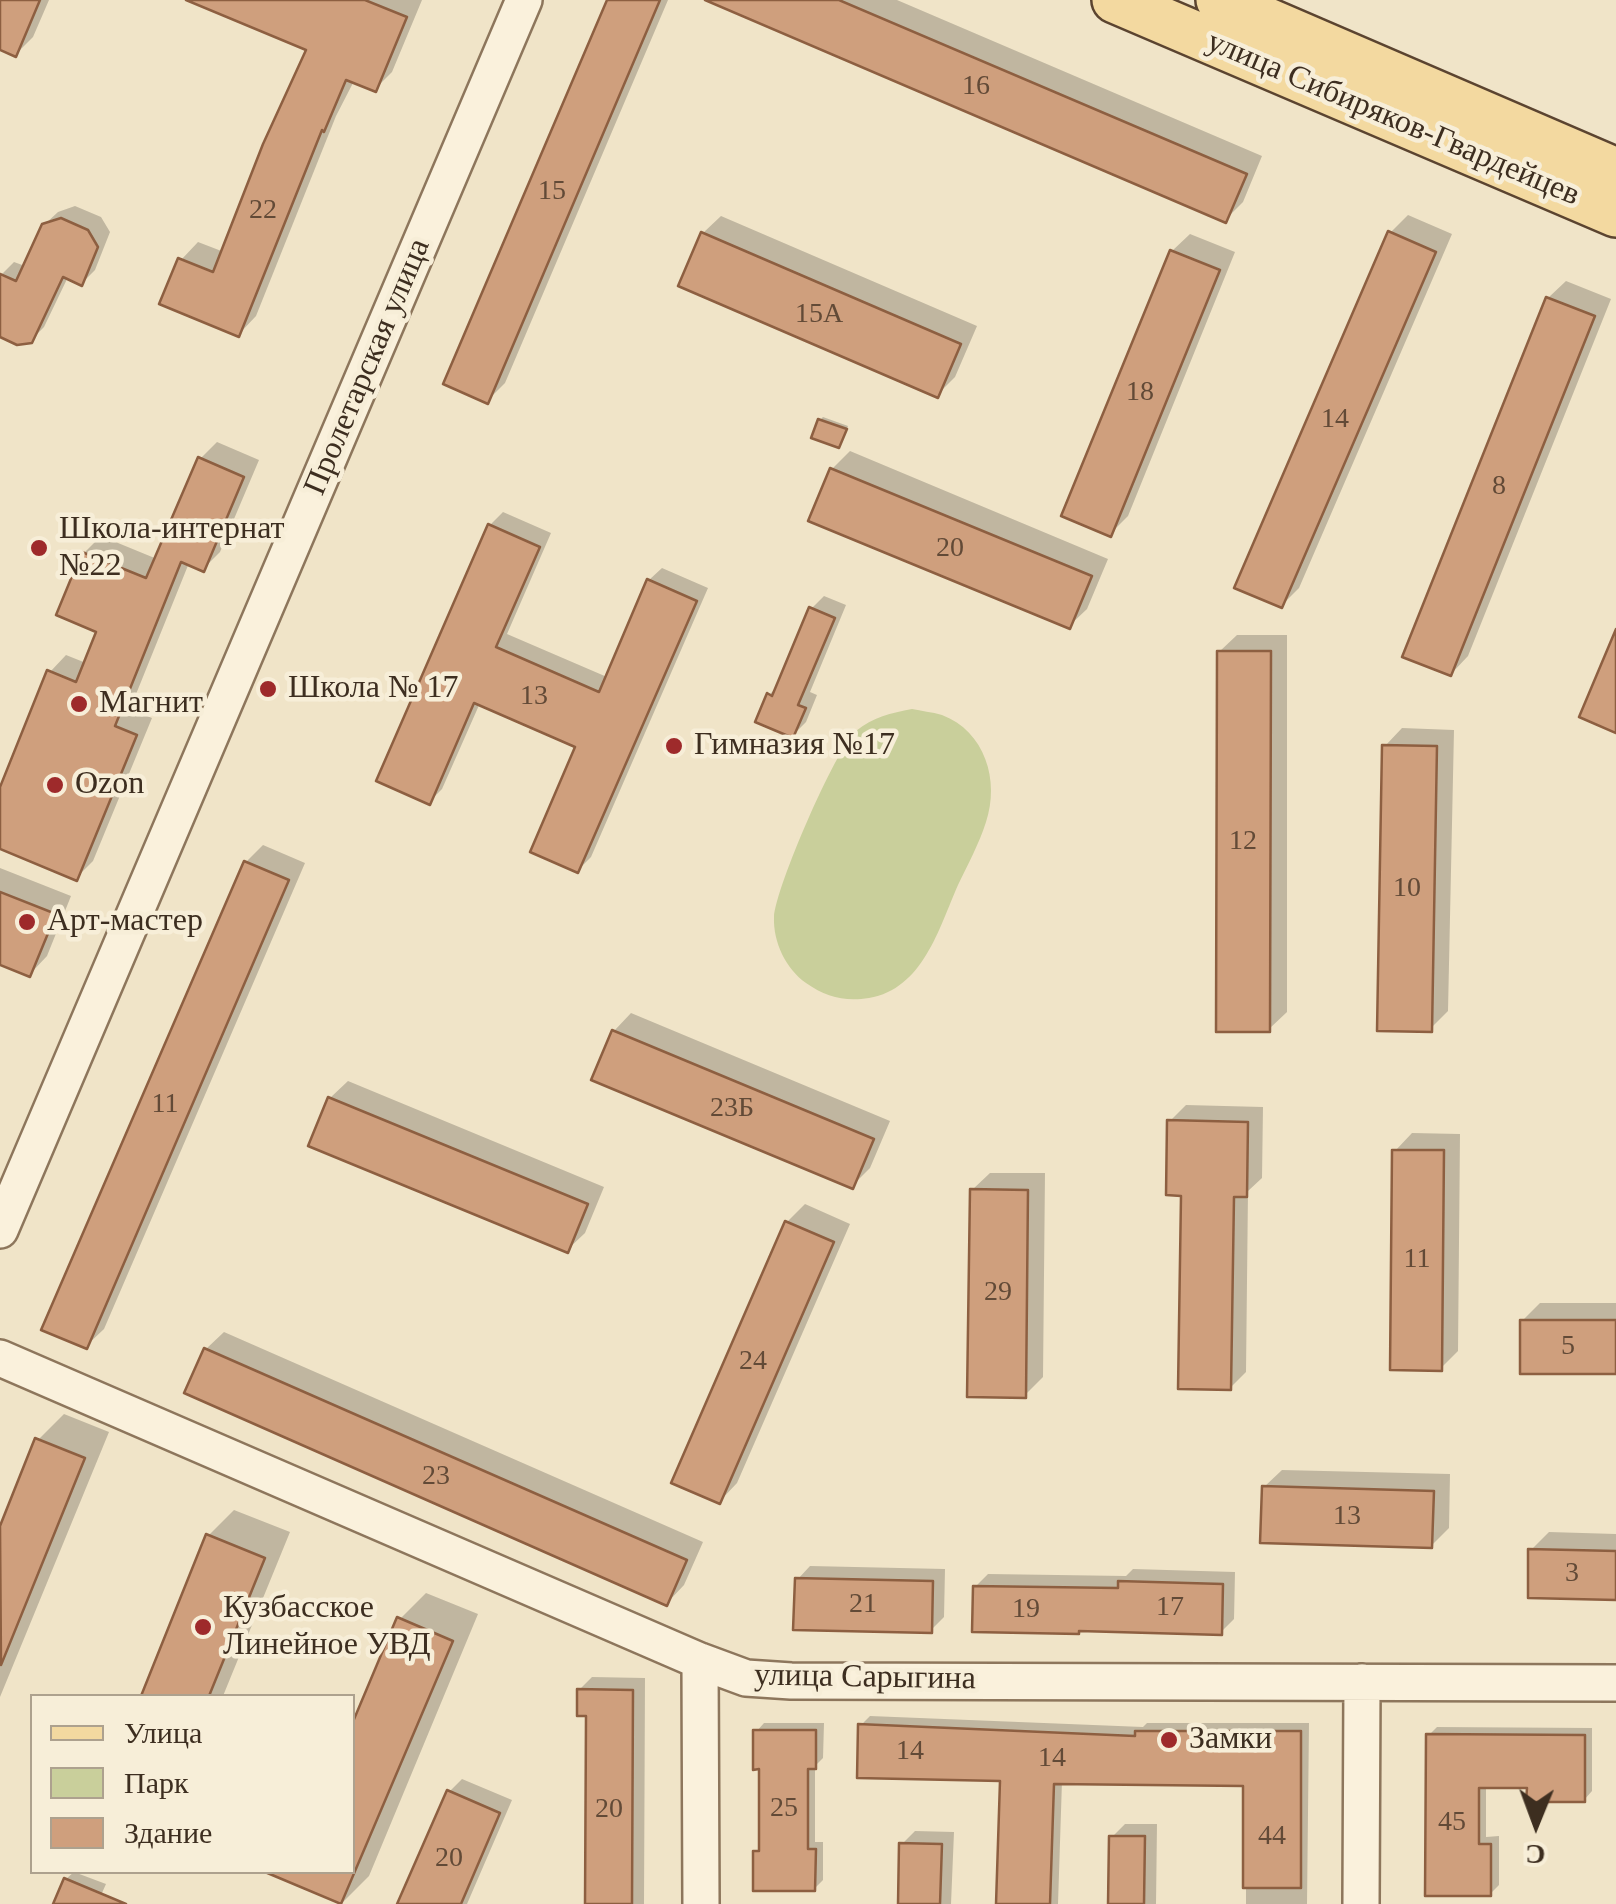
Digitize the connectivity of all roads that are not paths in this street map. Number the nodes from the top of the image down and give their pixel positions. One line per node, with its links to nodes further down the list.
1 (524, 0): 6 (street, Пролетарская улица)
2 (1115, 0): 5 (main road, улица Сибиряков-Гвардейцев)
3 (1219, 0): 4 (main road, улица Сибиряков-Гвардейцев)
4 (1616, 170)
5 (1616, 214)
6 (0, 1230)
7 (0, 1358): 8 (street, улица Сарыгина)
8 (700, 1660): 9 (street, улица Сарыгина); 11 (street)
9 (1362, 1682): 10 (street, улица Сарыгина); 12 (street)
10 (1616, 1683)
11 (701, 1904)
12 (1361, 1904)

